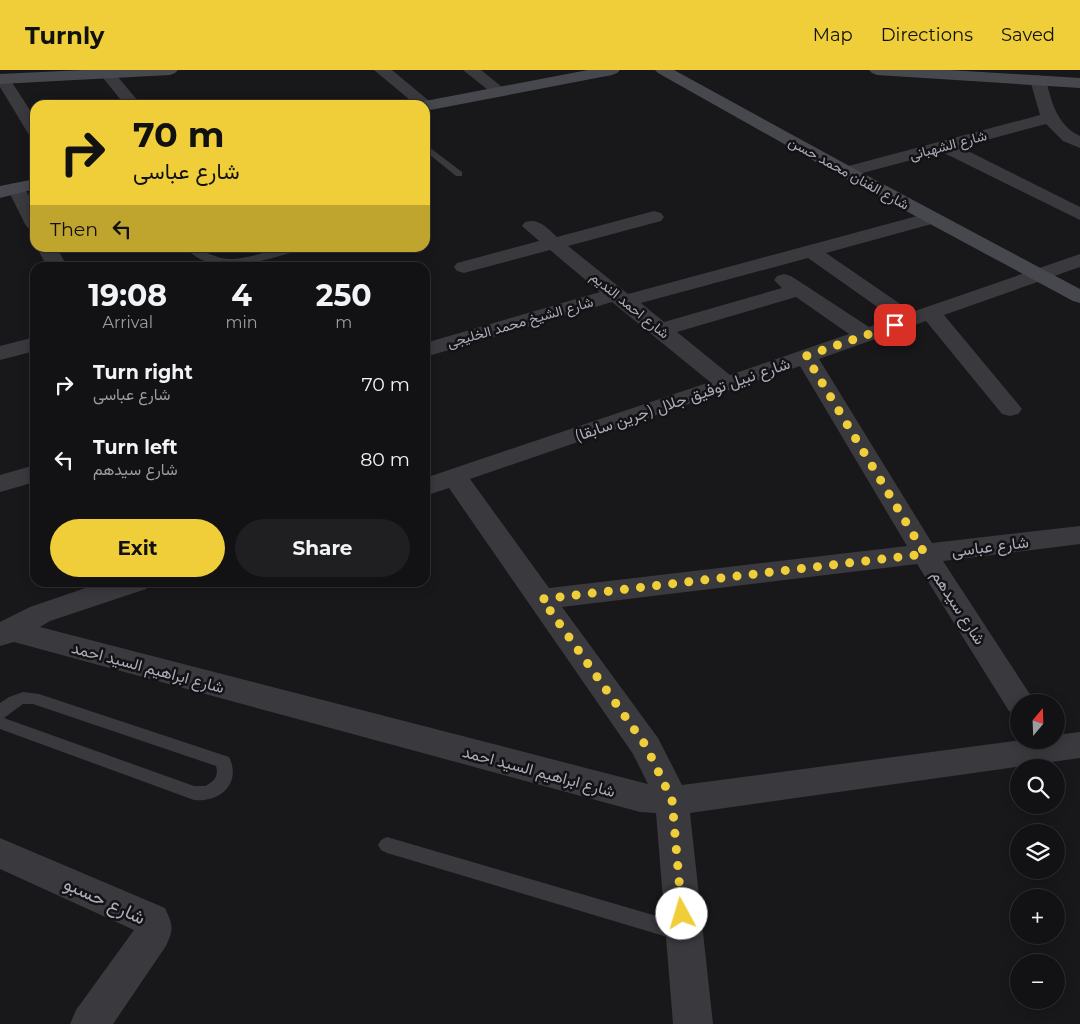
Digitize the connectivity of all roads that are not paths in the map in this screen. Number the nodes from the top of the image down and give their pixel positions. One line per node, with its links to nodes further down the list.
1 (170, 70): 7 (street)
2 (382, 70): 13 (street)
3 (471, 70): 11 (street)
4 (612, 70): 11 (street)
5 (663, 70): 20 (street, شارع الفنان محمد حسن)
6 (877, 70): 9 (street)
7 (108, 74): 8 (street); 12 (street)
8 (1, 79): 16 (street)
9 (1038, 80): 10 (street); 15 (street)
10 (1080, 83)
11 (499, 91): 14 (street)
12 (129, 100)
13 (419, 100)
14 (430, 104)
15 (1048, 118): 17 (street); 18 (street, شارع الشهبانى)
16 (30, 123)
17 (1080, 143)
18 (944, 146): 20 (street, شارع الشهبانى); 24 (street)
19 (430, 151): 21 (lane)
20 (846, 172): 27 (street, شارع الفنان محمد حسن)
21 (459, 174)
22 (30, 185): 23 (street)
23 (8, 190): 26 (street)
24 (1080, 214)
25 (654, 217): 29 (street)
26 (30, 218)
27 (932, 218): 30 (street, شارع الشيخ محمد الخليجى); 38 (street, شارع الفنان محمد حسن)
28 (532, 226): 29 (street, شارع احمد النديم)
29 (554, 243): 37 (street); 40 (street, شارع احمد النديم)
30 (811, 251): 36 (street, شارع الشيخ محمد الخليجى); 42 (street)
31 (195, 252): 34 (lane)
32 (281, 252): 35 (lane)
33 (1080, 260): 38 (street, شارع نبيل توفيق جلال (جرين سابقا))
34 (228, 262)
35 (228, 262)
36 (761, 264): 39 (street); 40 (street, شارع الشيخ محمد الخليجى)
37 (464, 267)
38 (1036, 275): 41 (street, شارع الفنان محمد حسن); 42 (street, شارع نبيل توفيق جلال (جرين سابقا))
39 (799, 290): 43 (street); 44 (street)
40 (620, 297): 43 (street, شارع احمد النديم); 46 (street, شارع الشيخ محمد الخليجى)
41 (1080, 298)
42 (920, 316): 44 (street, شارع نبيل توفيق جلال (جرين سابقا)); 50 (street)
43 (662, 330): 49 (street, شارع احمد النديم)
44 (866, 335): 48 (street, شارع نبيل توفيق جلال (جرين سابقا))
45 (30, 345): 47 (street)
46 (430, 349)
47 (0, 353)
48 (806, 356): 49 (street, شارع نبيل توفيق جلال (جرين سابقا)); 56 (street, شارع سيدهم)
49 (727, 384): 52 (street, شارع نبيل توفيق جلال (جرين سابقا))
50 (1010, 409)
51 (30, 475): 53 (street)
52 (454, 476): 54 (street, شارع نبيل توفيق جلال (جرين سابقا)); 58 (street)
53 (0, 484)
54 (430, 486)
55 (1080, 535): 56 (street, شارع عباسى)
56 (925, 554): 58 (street, شارع عباسى); 60 (street, شارع سيدهم)
57 (121, 587): 59 (street)
58 (542, 599): 64 (street)
59 (5, 633): 64 (street, شارع ابراهيم السيد احمد)
60 (1015, 694)
61 (0, 713): 62 (lane)
62 (0, 724)
63 (1031, 749): 64 (street, شارع ابراهيم السيد احمد)
64 (672, 800): 67 (street)
65 (387, 845): 67 (lane)
66 (0, 853): 68 (street, شارع حسبو)
67 (684, 934): 69 (street)
68 (90, 1024)
69 (693, 1024)

